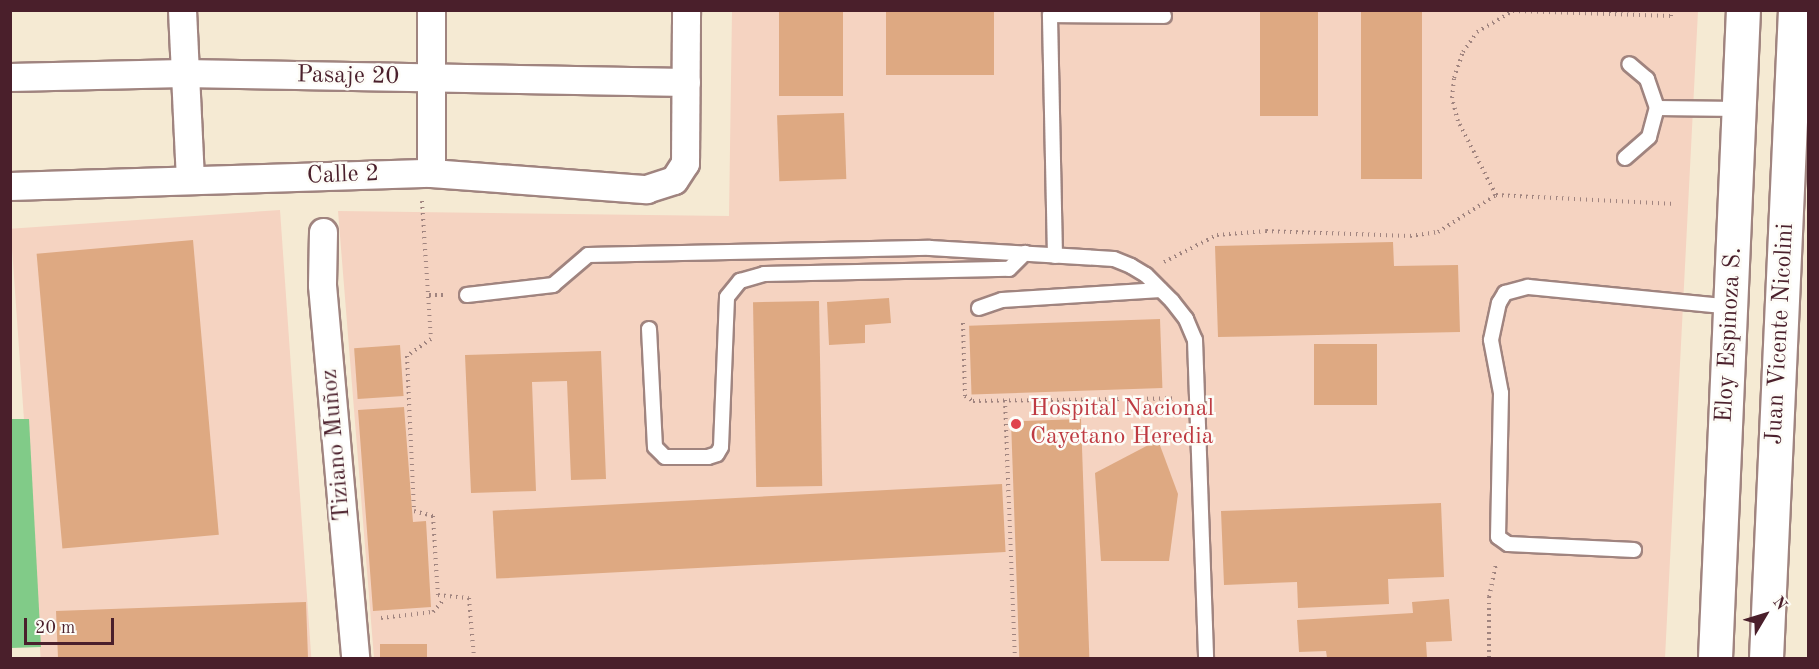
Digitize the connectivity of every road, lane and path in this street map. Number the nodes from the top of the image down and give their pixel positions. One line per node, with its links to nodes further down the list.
1 (182, 10): 11 (street)
2 (431, 10): 13 (street)
3 (686, 10): 14 (street)
4 (1671, 10): 7 (path)
5 (1743, 10): 16 (street, Eloy Espinoza S.)
6 (1795, 10): 9 (street, Juan Vicente Nicolini)
7 (1513, 11): 21 (path)
8 (1164, 16): 25 (lane)
9 (1801, 54): 44 (street, Juan Vicente Nicolini)
10 (1629, 64): 15 (lane)
11 (183, 73): 12 (street, Pasaje 20); 13 (street, Pasaje 20); 19 (street)
12 (10, 77)
13 (431, 79): 14 (street, Pasaje 20); 18 (street)
14 (686, 82): 18 (street, Calle 2)
15 (1657, 108): 16 (lane); 17 (lane)
16 (1740, 109): 29 (street, Eloy Espinoza S.)
17 (1625, 158)
18 (425, 173): 19 (street, Calle 2); 36 (path)
19 (190, 180): 20 (street, Calle 2)
20 (10, 186)
21 (1496, 195): 22 (path); 26 (path)
22 (1676, 204)
23 (323, 232): 37 (street, Tiziano Muñoz)
24 (1026, 254): 25 (lane); 28 (lane); 31 (lane)
25 (1055, 256): 26 (lane)
26 (1146, 275): 27 (lane)
27 (1161, 290): 30 (lane); 32 (lane)
28 (467, 295)
29 (1731, 307): 34 (lane); 43 (street, Eloy Espinoza S.)
30 (979, 308): 33 (path)
31 (649, 329)
32 (1197, 398): 33 (path); 41 (lane)
33 (1005, 400): 40 (path)
34 (1501, 542): 35 (lane); 42 (path)
35 (1634, 550)
36 (445, 598): 37 (path); 39 (path)
37 (352, 621): 38 (street, Tiziano Muñoz)
38 (355, 658)
39 (474, 658)
40 (1015, 658)
41 (1206, 658)
42 (1489, 658)
43 (1715, 658)
44 (1766, 658)

